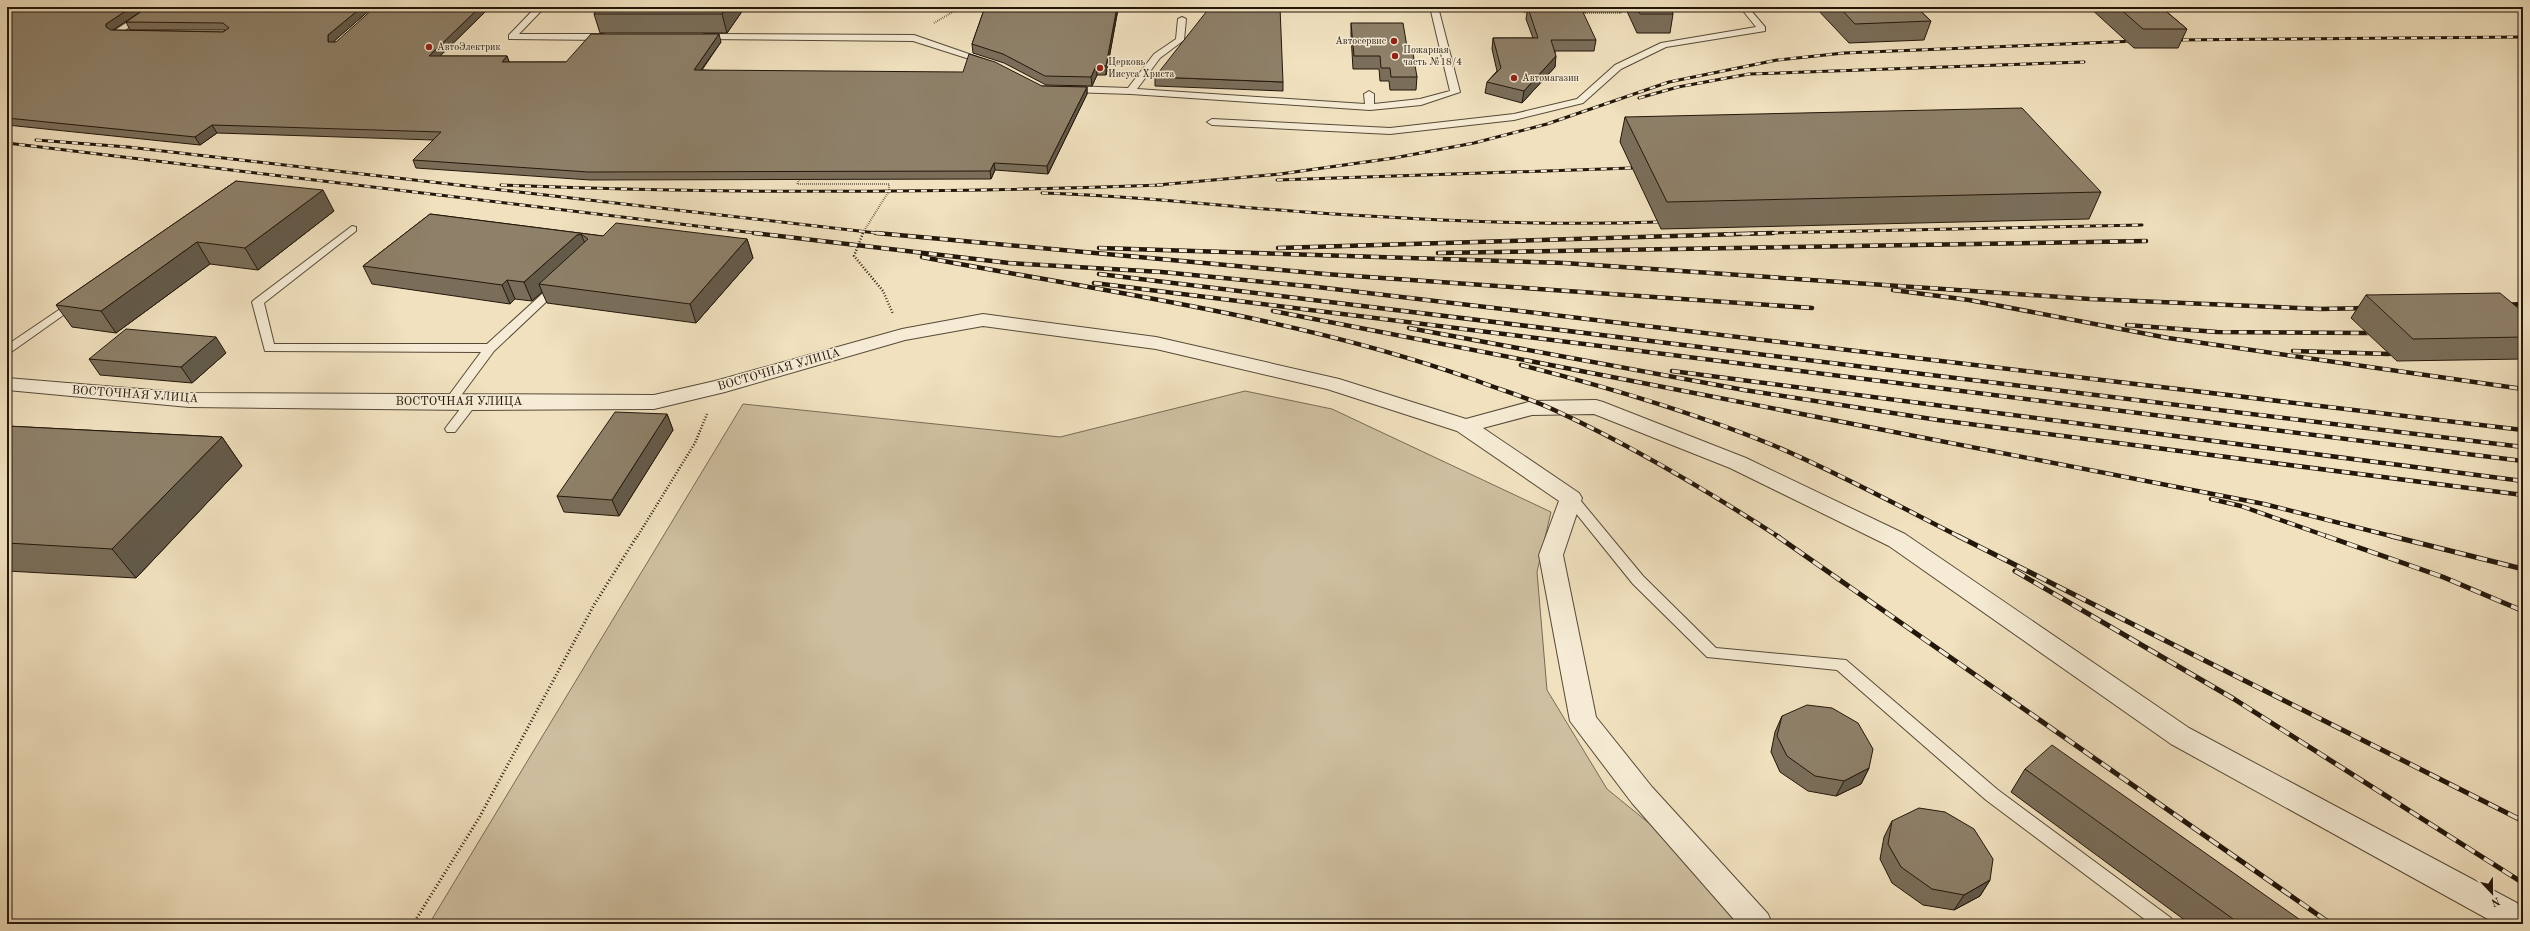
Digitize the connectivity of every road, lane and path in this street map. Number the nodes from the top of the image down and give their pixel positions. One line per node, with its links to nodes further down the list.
1 (156, 7): 15 (lane)
2 (542, 7): 16 (lane)
3 (961, 7): 18 (path)
4 (1434, 7): 23 (lane)
5 (1522, 7): 11 (path)
6 (1582, 7): 13 (path)
7 (1594, 7): 13 (path)
8 (1618, 7): 13 (path)
9 (1744, 7): 24 (lane)
10 (1579, 10): 13 (path)
11 (1532, 13)
12 (1578, 13): 13 (path)
13 (1585, 13)
14 (1182, 19): 21 (lane)
15 (138, 34)
16 (614, 37)
17 (693, 37): 18 (lane)
18 (914, 38): 19 (lane)
19 (993, 63)
20 (1060, 89): 21 (lane)
21 (1131, 91): 23 (lane)
22 (1369, 94): 23 (lane)
23 (1370, 107)
24 (1212, 122)
25 (803, 172): 29 (path)
26 (352, 230): 30 (lane)
27 (566, 278): 30 (lane)
28 (84, 296): 31 (lane)
29 (902, 335): 33 (street, ВОСТОЧНАЯ УЛИЦА); 36 (street, ВОСТОЧНАЯ УЛИЦА)
30 (490, 348): 34 (lane)
31 (7, 352)
32 (7, 384): 34 (street, ВОСТОЧНАЯ УЛИЦА)
33 (718, 387): 35 (street, ВОСТОЧНАЯ УЛИЦА); 40 (path)
34 (450, 402): 35 (street, ВОСТОЧНАЯ УЛИЦА)
35 (471, 403): 37 (lane)
36 (1465, 426): 38 (street, ВОСТОЧНАЯ УЛИЦА); 39 (street)
37 (451, 429)
38 (1571, 498): 41 (street); 42 (lane)
39 (2506, 913)
40 (413, 924)
41 (1757, 924)
42 (2165, 924)

